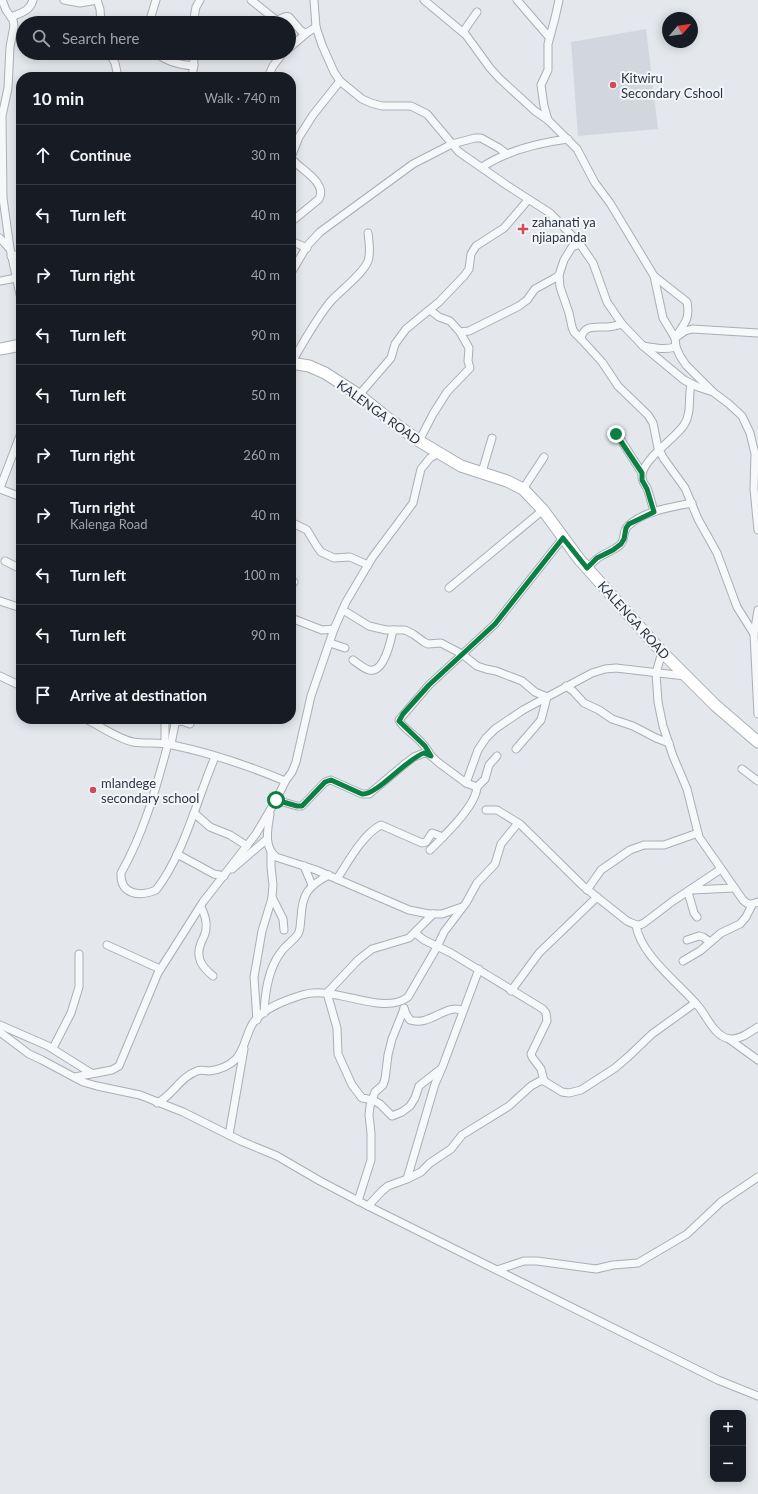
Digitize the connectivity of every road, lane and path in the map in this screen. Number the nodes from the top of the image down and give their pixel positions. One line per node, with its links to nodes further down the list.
1 (33, 0): 17 (street)
2 (64, 0): 3 (street)
3 (97, 0): 13 (street)
4 (156, 0): 14 (street)
5 (200, 0): 15 (street)
6 (250, 0): 16 (street)
7 (314, 0): 19 (street)
8 (424, 0): 20 (street)
9 (517, 0): 22 (street)
10 (559, 0): 22 (street)
11 (4, 1): 17 (street)
12 (477, 12): 20 (street)
13 (100, 16)
14 (151, 16)
15 (194, 16)
16 (271, 16)
17 (11, 17): 39 (street)
18 (296, 25): 21 (street)
19 (316, 27): 21 (street); 32 (street)
20 (463, 32): 33 (street)
21 (306, 33): 23 (street)
22 (549, 37): 33 (street)
23 (296, 42)
24 (113, 60): 29 (street)
25 (166, 60): 28 (street)
26 (194, 60): 28 (street)
27 (278, 60): 31 (street)
28 (194, 66): 30 (street)
29 (117, 72)
30 (193, 72)
31 (270, 72)
32 (340, 81): 35 (street); 36 (street)
33 (548, 120): 34 (street)
34 (568, 139): 37 (street); 52 (street)
35 (296, 144)
36 (452, 144): 37 (street); 40 (street); 47 (street)
37 (507, 154): 40 (street)
38 (296, 163): 42 (street)
39 (2, 167): 48 (street)
40 (482, 167): 41 (street)
41 (528, 200): 46 (street); 55 (street)
42 (296, 218)
43 (368, 233): 65 (street)
44 (0, 238): 48 (street)
45 (296, 243): 47 (street)
46 (580, 244): 51 (street); 56 (street)
47 (307, 248): 50 (street)
48 (11, 252): 49 (street); 53 (street)
49 (16, 253)
50 (296, 266)
51 (559, 275): 57 (street); 60 (street)
52 (654, 276): 59 (street); 59 (street)
53 (16, 278): 54 (street)
54 (0, 281)
55 (430, 310): 57 (street); 69 (street)
56 (622, 324): 60 (street); 62 (street)
57 (460, 332): 72 (street)
58 (758, 333): 59 (street)
59 (675, 338): 63 (street)
60 (581, 339): 74 (street)
61 (16, 346): 64 (main road)
62 (643, 346): 63 (street); 67 (street)
63 (676, 347): 68 (street)
64 (0, 349)
65 (296, 355)
66 (296, 364): 69 (main road, KALENGA ROAD)
67 (691, 384): 68 (street); 74 (street)
68 (713, 392): 76 (street)
69 (359, 395): 72 (main road, KALENGA ROAD)
70 (616, 434): 79 (street)
71 (492, 438): 78 (street)
72 (419, 441): 75 (main road, KALENGA ROAD)
73 (16, 446): 80 (street)
74 (659, 450): 79 (street); 83 (street)
75 (439, 453): 78 (main road, KALENGA ROAD); 90 (street)
76 (757, 456): 87 (street)
77 (544, 458): 81 (street)
78 (482, 472): 81 (main road, KALENGA ROAD)
79 (642, 473): 85 (street)
80 (0, 488): 82 (street)
81 (523, 489): 84 (main road, KALENGA ROAD)
82 (16, 495)
83 (692, 503): 85 (street); 101 (street)
84 (543, 510): 88 (main road, KALENGA ROAD); 93 (street)
85 (654, 512): 92 (street)
86 (296, 524): 90 (street)
87 (758, 530)
88 (563, 538): 92 (main road, KALENGA ROAD); 105 (street)
89 (5, 561): 91 (street)
90 (368, 565): 96 (street)
91 (16, 566)
92 (587, 568): 104 (main road, KALENGA ROAD)
93 (449, 588)
94 (0, 600): 95 (street)
95 (16, 606)
96 (343, 610): 99 (street); 100 (street)
97 (758, 610): 101 (street)
98 (296, 620): 99 (street)
99 (334, 629): 102 (street)
100 (393, 630): 105 (street); 106 (street)
101 (754, 634): 113 (street)
102 (330, 643): 103 (street); 125 (street)
103 (345, 648)
104 (662, 652): 107 (street); 109 (main road, KALENGA ROAD)
105 (462, 654): 112 (street); 121 (street)
106 (353, 660)
107 (656, 673): 109 (street); 111 (street); 118 (street)
108 (0, 676): 110 (street)
109 (687, 677): 117 (main road, KALENGA ROAD)
110 (16, 684)
111 (566, 686): 112 (street); 118 (street)
112 (547, 697): 120 (street); 127 (street)
113 (758, 714)
114 (98, 724): 119 (street)
115 (166, 724): 119 (street)
116 (175, 724): 119 (street)
117 (758, 742)
118 (669, 743): 134 (street)
119 (168, 744): 123 (street); 140 (street)
120 (516, 749)
121 (431, 756): 127 (street); 129 (street)
122 (497, 756): 128 (street)
123 (215, 757): 125 (street); 132 (street)
124 (742, 769): 126 (street)
125 (285, 781): 129 (street)
126 (758, 781)
127 (466, 783): 128 (street)
128 (477, 787): 135 (street)
129 (276, 800): 130 (street)
130 (271, 809): 136 (street); 137 (street)
131 (486, 810): 133 (street)
132 (194, 813): 137 (street); 140 (street)
133 (518, 823): 148 (street); 154 (street)
134 (698, 832): 142 (street); 148 (street)
135 (443, 837): 138 (street); 145 (street)
136 (267, 839): 139 (street); 143 (street)
137 (247, 846): 143 (street)
138 (430, 850)
139 (271, 853): 141 (street); 151 (street)
140 (178, 854): 143 (street)
141 (304, 866): 144 (street); 146 (street)
142 (721, 868): 147 (street); 149 (street)
143 (224, 874): 153 (street)
144 (329, 876): 145 (street); 146 (street)
145 (337, 879): 155 (street)
146 (312, 885): 175 (street)
147 (734, 888): 149 (street); 152 (street)
148 (587, 890): 150 (street)
149 (689, 891): 156 (street); 157 (street)
150 (596, 897): 157 (street); 169 (street)
151 (272, 898): 158 (street); 176 (street)
152 (755, 903): 161 (street)
153 (201, 907): 166 (street); 168 (street)
154 (462, 907): 155 (street); 163 (street)
155 (433, 914): 159 (street)
156 (697, 917)
157 (636, 925): 172 (street)
158 (284, 930)
159 (415, 933): 163 (street); 170 (street)
160 (687, 940): 161 (street)
161 (710, 942): 165 (street)
162 (107, 946): 166 (street)
163 (437, 947): 167 (street); 171 (street)
164 (79, 954): 182 (street)
165 (683, 961)
166 (160, 969): 186 (street)
167 (479, 970): 169 (street); 174 (street)
168 (213, 976)
169 (511, 991): 188 (street)
170 (327, 993): 171 (street); 175 (street); 189 (street)
171 (404, 1001): 173 (street)
172 (695, 1003): 180 (street); 188 (street)
173 (404, 1009): 174 (street); 189 (street)
174 (463, 1011): 185 (street)
175 (264, 1013): 176 (street)
176 (257, 1020): 181 (street)
177 (0, 1025): 182 (street)
178 (758, 1027): 180 (street)
179 (0, 1032): 187 (street)
180 (729, 1039): 183 (street)
181 (244, 1044): 190 (street); 191 (street)
182 (53, 1048): 186 (street)
183 (756, 1059): 184 (street)
184 (758, 1065)
185 (442, 1068): 189 (street); 193 (street)
186 (91, 1073): 187 (street)
187 (75, 1077): 190 (street)
188 (544, 1081): 193 (street)
189 (373, 1100): 194 (street)
190 (157, 1103): 191 (street)
191 (229, 1135): 194 (street)
192 (758, 1177): 196 (street)
193 (408, 1180): 195 (street)
194 (358, 1201): 195 (street)
195 (368, 1206): 196 (street)
196 (497, 1270): 197 (street)
197 (758, 1396)

